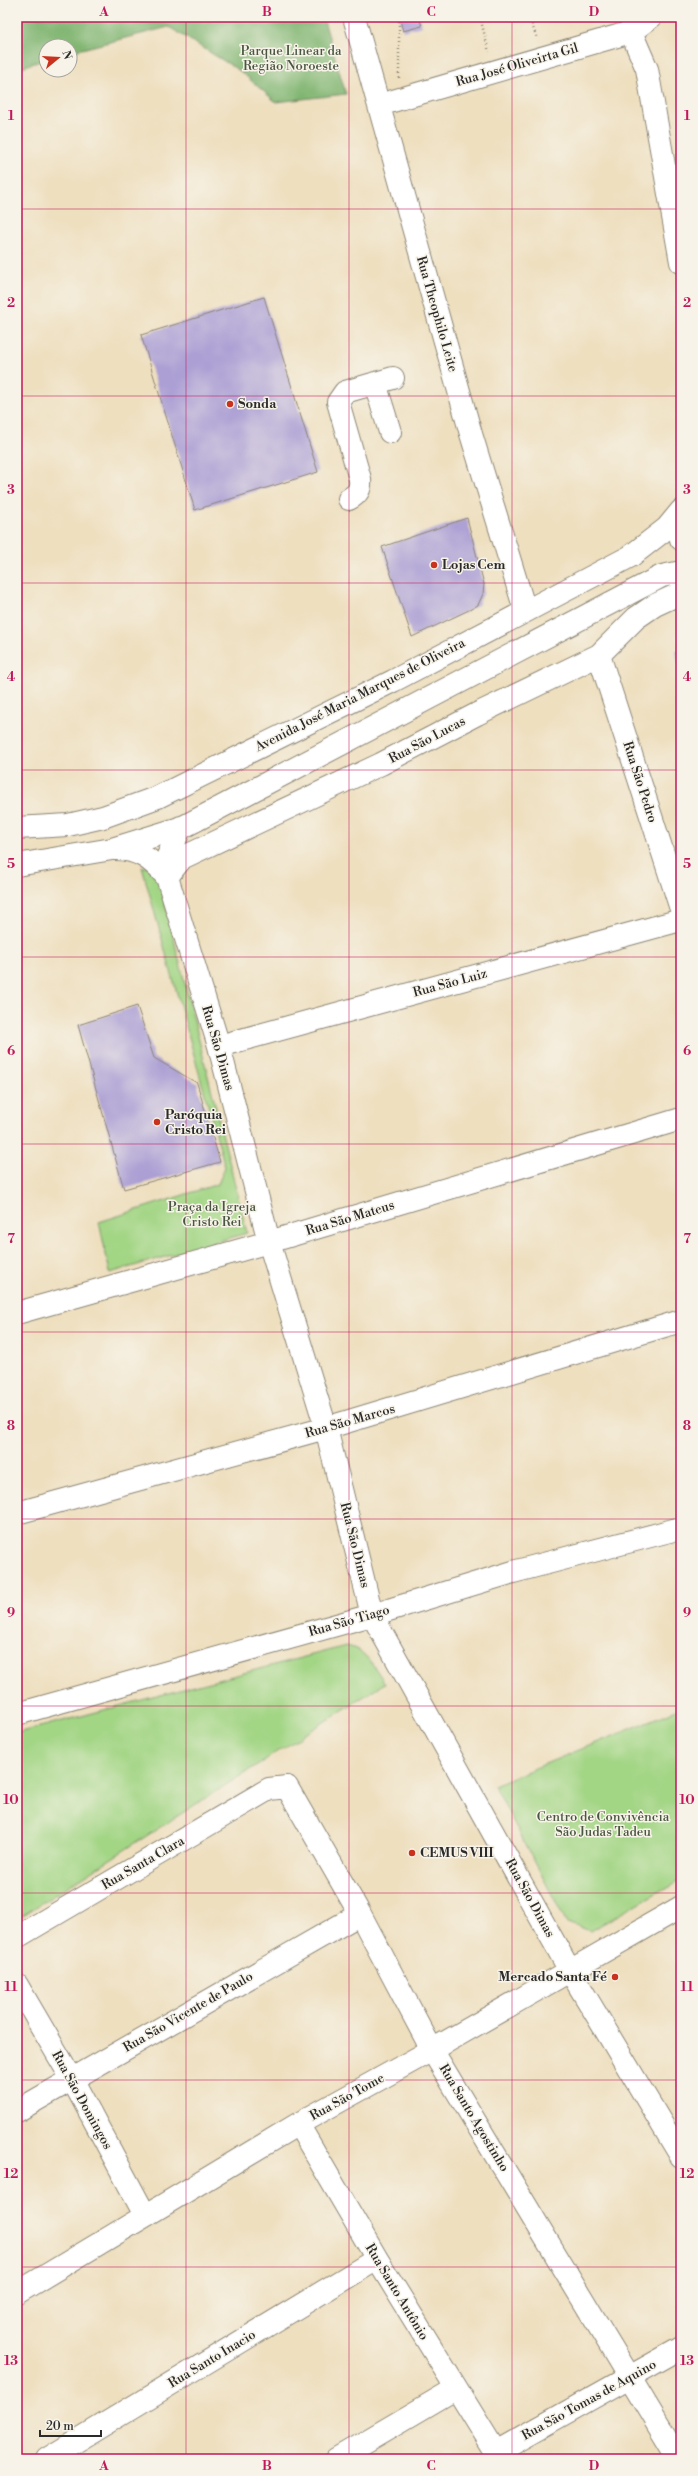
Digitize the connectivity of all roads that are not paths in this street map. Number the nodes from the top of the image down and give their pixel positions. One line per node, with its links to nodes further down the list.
1 (354, 17): 4 (street, Rua Theophilo Leite)
2 (651, 17): 3 (street, Rua José Oliveirta Gil)
3 (631, 32): 4 (street, Rua José Oliveirta Gil); 5 (street)
4 (388, 102): 13 (street, Rua Theophilo Leite)
5 (681, 262)
6 (390, 432): 7 (street)
7 (349, 499)
8 (681, 511): 13 (street, Avenida José Maria Marques de Oliveira)
9 (681, 521): 10 (street)
10 (681, 539)
11 (681, 572): 14 (street)
12 (681, 593): 15 (street, Rua São Lucas)
13 (525, 610): 14 (street); 17 (street, Avenida José Maria Marques de Oliveira)
14 (566, 627): 16 (street)
15 (599, 655): 20 (street, Rua São Lucas); 21 (street, Rua São Pedro)
16 (181, 827): 18 (street); 20 (street)
17 (17, 828)
18 (112, 849): 19 (street); 20 (street)
19 (17, 865)
20 (167, 877): 23 (street, Rua São Dimas)
21 (681, 909)
22 (681, 920): 23 (street, Rua São Luiz)
23 (219, 1046): 25 (street, Rua São Dimas)
24 (681, 1119): 25 (street, Rua São Mateus)
25 (269, 1242): 26 (street, Rua São Mateus); 28 (street, Rua São Dimas)
26 (17, 1313)
27 (681, 1321): 28 (street, Rua São Marcos)
28 (326, 1428): 29 (street, Rua São Marcos); 31 (street, Rua São Dimas)
29 (17, 1513)
30 (681, 1528): 31 (street, Rua São Tiago)
31 (372, 1615): 32 (street, Rua São Tiago); 37 (street, Rua São Dimas)
32 (17, 1714)
33 (269, 1789): 35 (street, Rua Santo Agostinho); 36 (street, Rua Santa Clara)
34 (681, 1906): 37 (street, Rua São Tome)
35 (360, 1914): 39 (street, Rua Santo Agostinho); 40 (street, Rua São Vicente de Paulo)
36 (17, 1937)
37 (569, 1969): 39 (street, Rua São Tome); 43 (street, Rua São Dimas)
38 (17, 1985): 40 (street, Rua São Domingos)
39 (432, 2050): 42 (street, Rua São Tome); 48 (street, Rua Santo Agostinho)
40 (72, 2079): 41 (street, Rua São Vicente de Paulo); 44 (street, Rua São Domingos)
41 (17, 2111)
42 (298, 2124): 44 (street, Rua São Tome); 45 (street, Rua Santo Antônio)
43 (681, 2156)
44 (145, 2215): 46 (street, Rua São Tome)
45 (376, 2259): 49 (street, Rua Santo Antônio); 51 (street, Rua Santo Inacio)
46 (17, 2293)
47 (681, 2348): 48 (street, Rua São Tomas de Aquino)
48 (631, 2377): 50 (street, Rua São Tomas de Aquino); 53 (street, Rua Santo Agostinho)
49 (455, 2389): 50 (street, Rua Santo Antônio); 52 (street)
50 (498, 2456)
51 (47, 2459)
52 (336, 2459)
53 (679, 2459)

